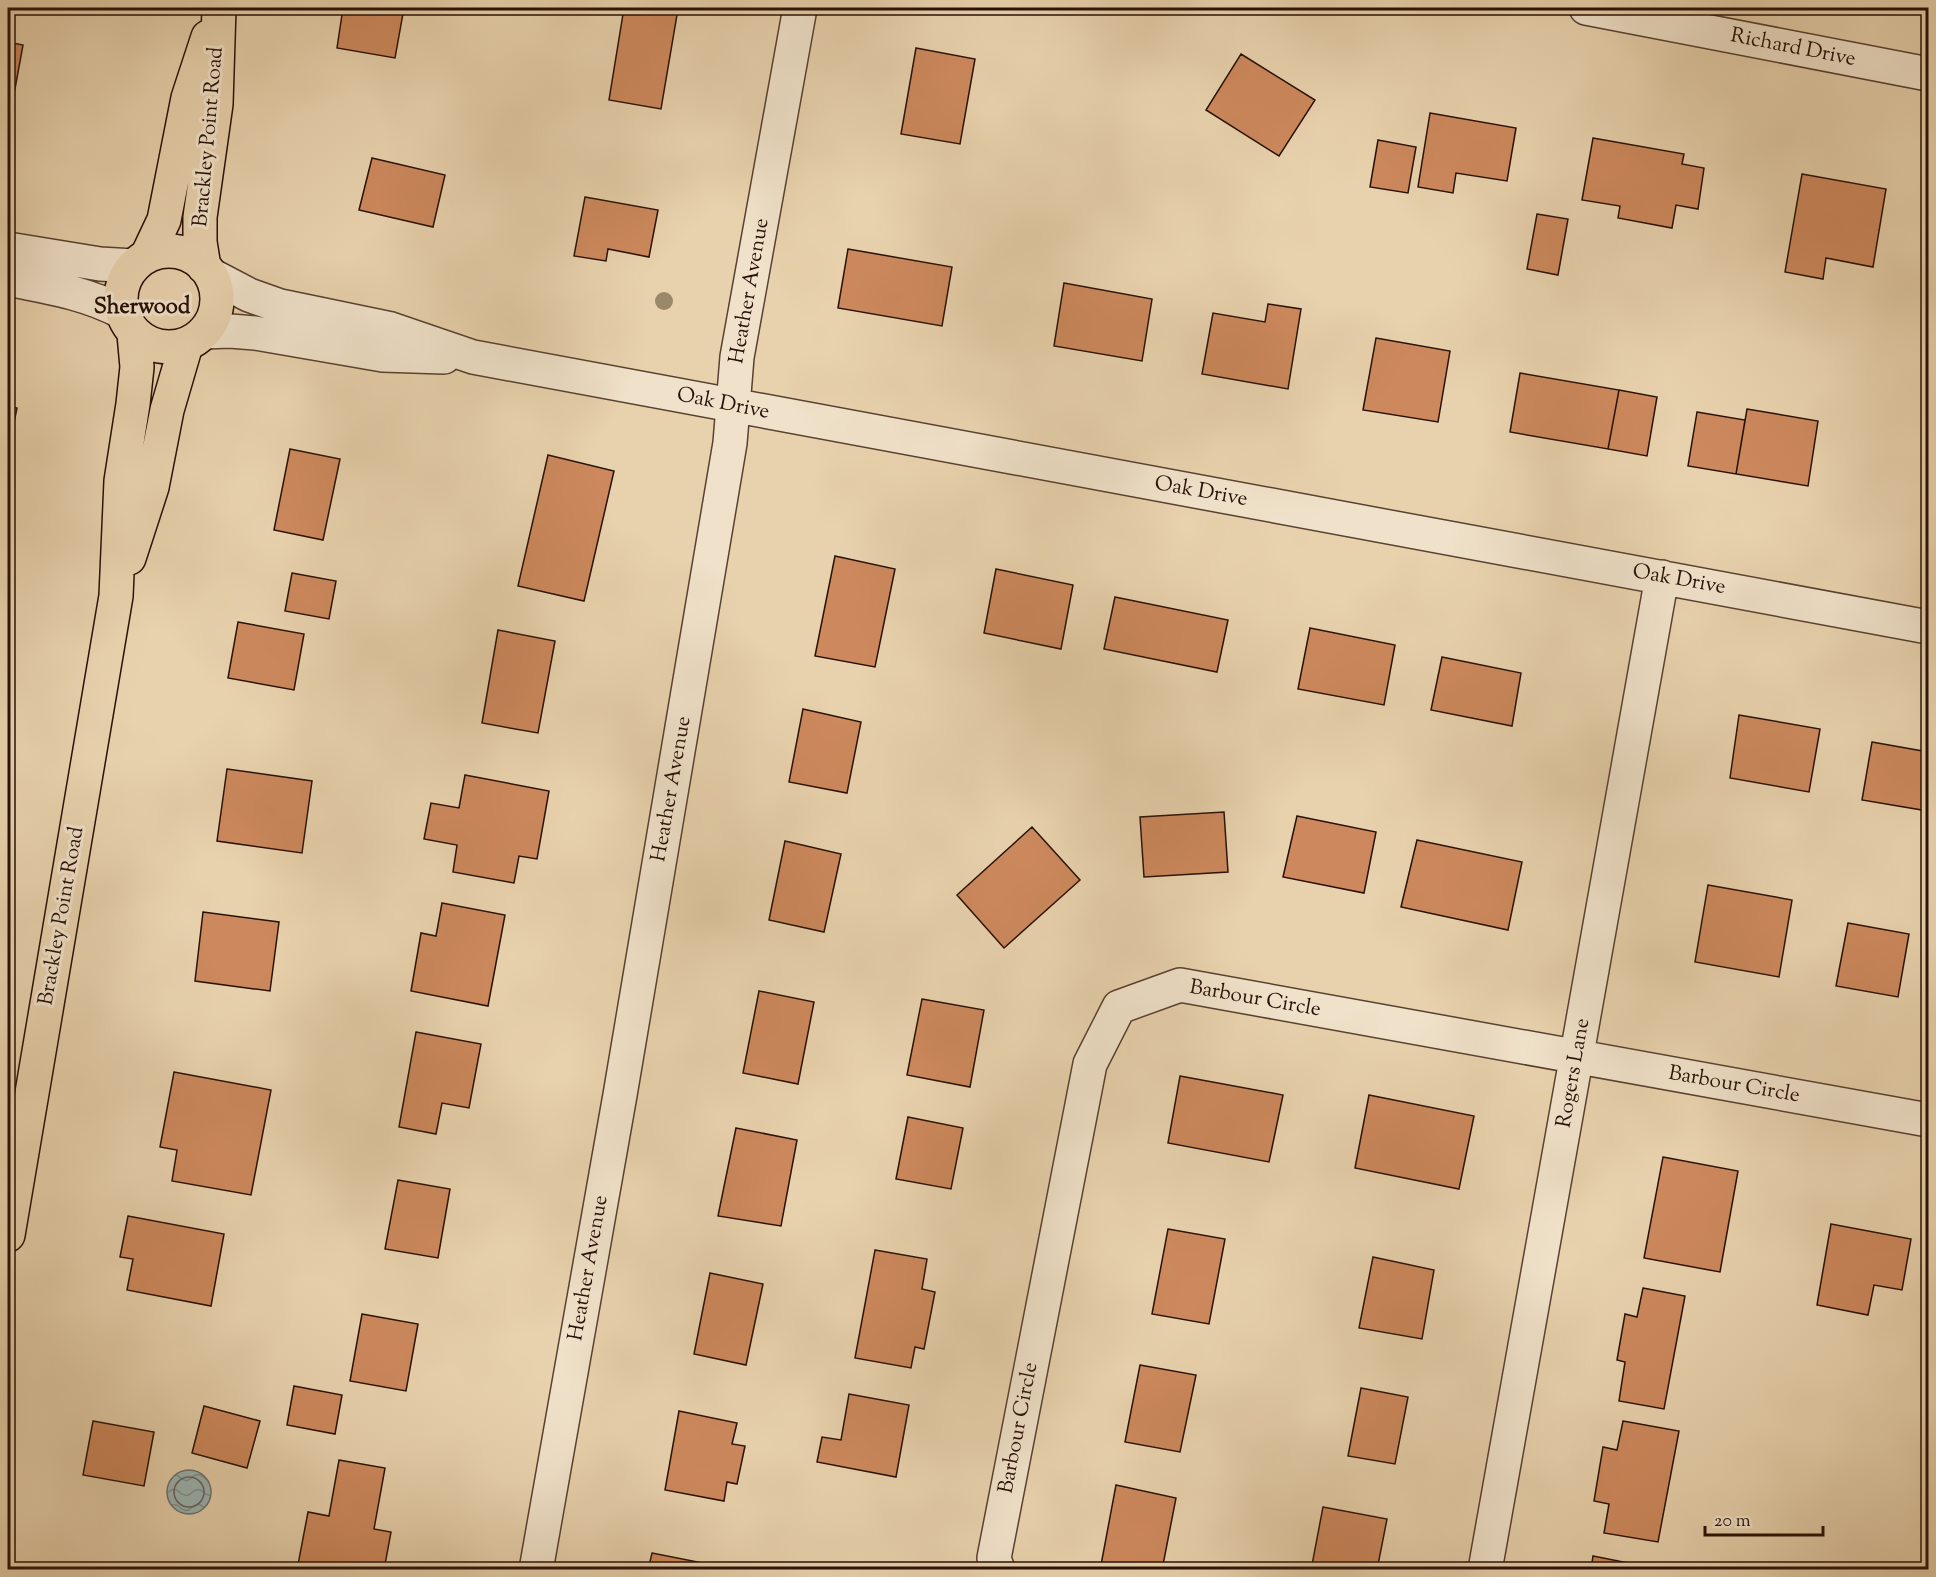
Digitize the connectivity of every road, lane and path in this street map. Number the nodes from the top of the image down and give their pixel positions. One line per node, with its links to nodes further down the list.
1 (219, 8): 6 (main road, Brackley Point Road); 7 (main road, Brackley Point Road)
2 (800, 8): 12 (street, Heather Avenue)
3 (1586, 8): 4 (street, Richard Drive)
4 (1929, 74)
5 (8, 249): 6 (street)
6 (140, 261): 7 (main road); 9 (main road)
7 (207, 271): 10 (main road); 11 (street, Oak Drive)
8 (8, 279): 9 (street)
9 (128, 323): 10 (main road); 14 (main road, Brackley Point Road)
10 (195, 338): 11 (street, Oak Drive); 14 (main road, Brackley Point Road)
11 (473, 357): 12 (street, Oak Drive)
12 (733, 406): 13 (street, Oak Drive); 19 (street, Heather Avenue)
13 (1662, 578): 15 (street, Oak Drive); 16 (street, Rogers Lane)
14 (116, 596): 18 (main road, Brackley Point Road)
15 (1929, 627)
16 (1577, 1056): 17 (street, Barbour Circle); 20 (street, Barbour Circle); 21 (street, Rogers Lane)
17 (1929, 1120)
18 (8, 1235)
19 (536, 1569)
20 (998, 1569)
21 (1485, 1569)

